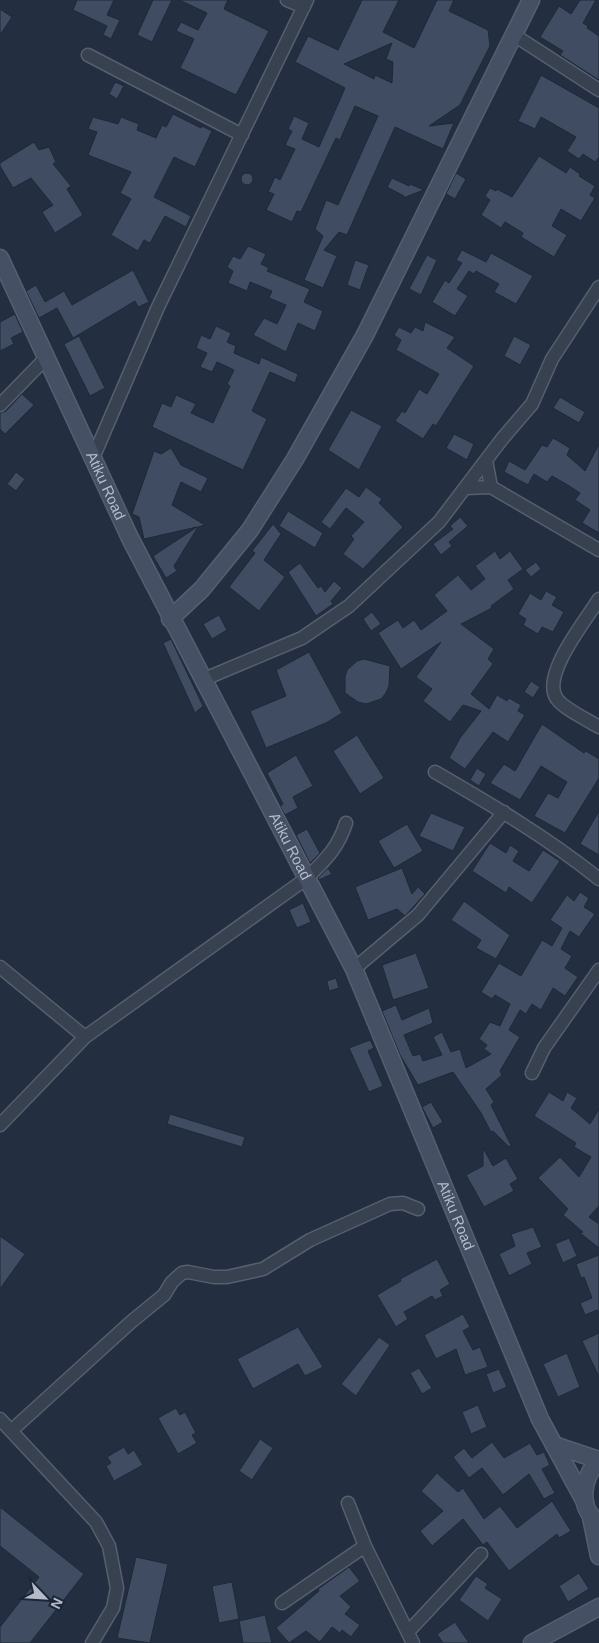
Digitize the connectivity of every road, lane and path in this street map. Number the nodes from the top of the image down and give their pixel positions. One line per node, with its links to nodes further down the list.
1 (287, 0): 3 (street)
2 (531, 0): 4 (street)
3 (306, 4): 7 (street)
4 (514, 34): 6 (street); 18 (street)
5 (88, 55): 7 (street)
6 (599, 90)
7 (242, 135): 12 (street)
8 (0, 258): 10 (street, Atiku Road)
9 (599, 287): 13 (street)
10 (46, 358): 11 (street); 12 (street, Atiku Road)
11 (0, 405)
12 (93, 458): 18 (street, Atiku Road)
13 (486, 460): 14 (street); 15 (street)
14 (491, 487): 15 (street); 16 (street)
15 (466, 488): 19 (street)
16 (599, 550)
17 (599, 599): 20 (street)
18 (170, 619): 19 (street, Atiku Road)
19 (202, 680): 24 (street, Atiku Road)
20 (599, 727)
21 (435, 772): 22 (street)
22 (504, 812): 25 (street); 27 (street)
23 (346, 823): 24 (street)
24 (307, 878): 27 (street, Atiku Road); 29 (street)
25 (599, 879)
26 (0, 967): 29 (street)
27 (354, 969): 35 (street, Atiku Road)
28 (599, 970): 30 (street)
29 (85, 1037): 31 (street)
30 (532, 1073)
31 (0, 1125)
32 (418, 1209): 34 (street)
33 (0, 1419): 34 (street)
34 (11, 1431): 45 (street)
35 (554, 1445): 36 (street); 38 (street, Atiku Road)
36 (599, 1460): 38 (street)
37 (348, 1503): 39 (street)
38 (592, 1514): 41 (street)
39 (365, 1546): 42 (street); 44 (street)
40 (481, 1554): 44 (street)
41 (599, 1556)
42 (282, 1603)
43 (599, 1607): 46 (street)
44 (411, 1637)
45 (92, 1643)
46 (532, 1643)

